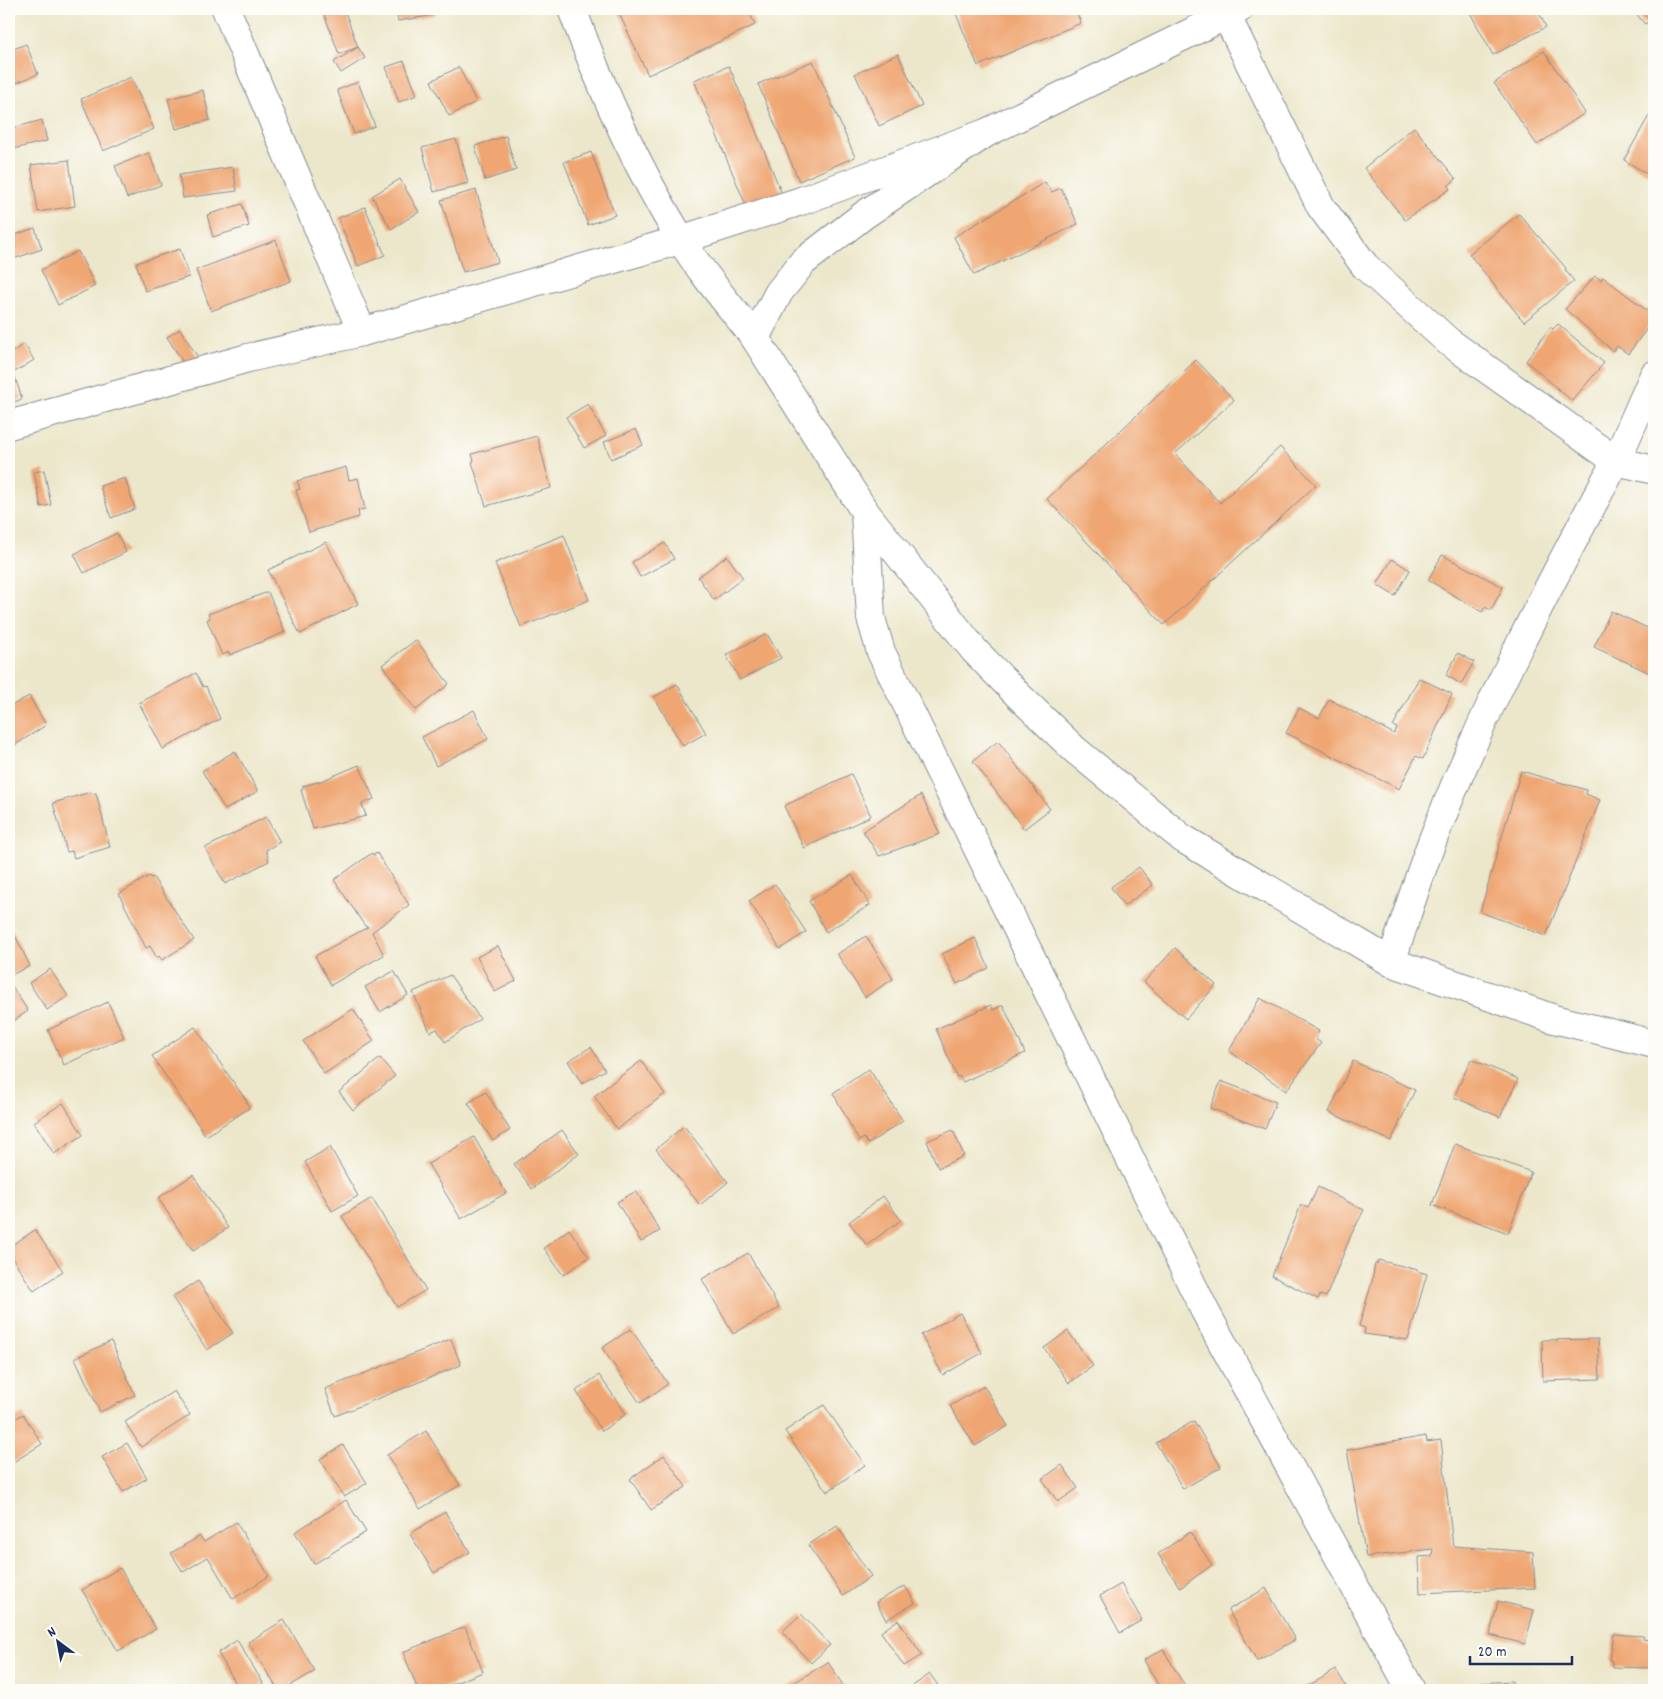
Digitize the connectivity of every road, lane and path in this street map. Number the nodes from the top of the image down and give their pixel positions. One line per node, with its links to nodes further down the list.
1 (226, 9): 6 (street)
2 (572, 9): 5 (street)
3 (1232, 12): 4 (street); 10 (street)
4 (986, 133): 5 (street); 7 (street)
5 (680, 240): 6 (street); 7 (street)
6 (362, 332): 9 (street)
7 (755, 338): 12 (street)
8 (1654, 375): 10 (street)
9 (9, 425)
10 (1616, 461): 11 (street); 13 (street)
11 (1654, 470)
12 (865, 512): 13 (street); 15 (street)
13 (1391, 962): 14 (street)
14 (1654, 1044)
15 (1411, 1690)

